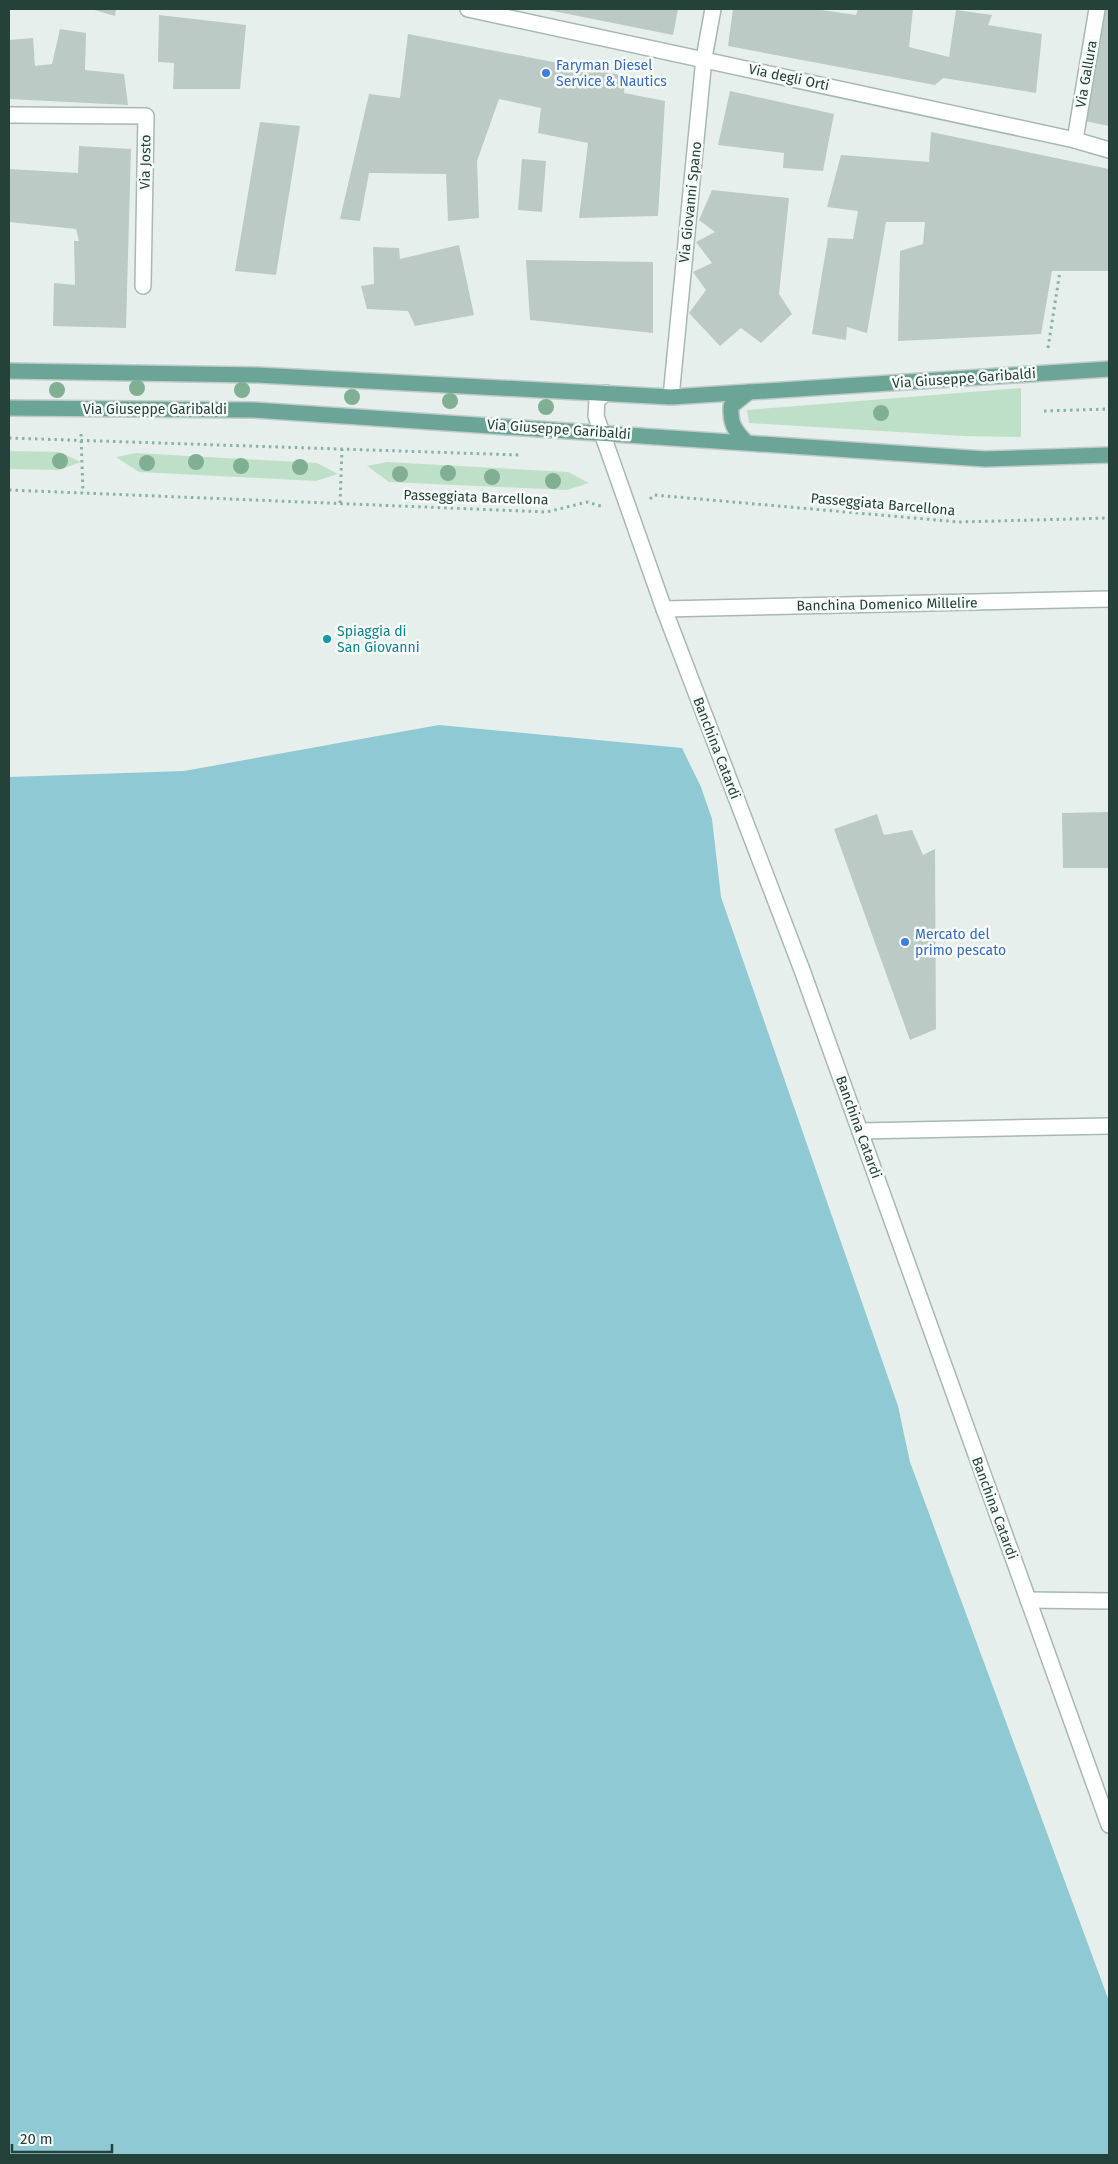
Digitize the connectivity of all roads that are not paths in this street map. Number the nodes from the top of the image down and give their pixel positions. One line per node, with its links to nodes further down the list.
1 (468, 9): 4 (street, Via degli Orti)
2 (713, 9): 4 (street, Via Giovanni Spano)
3 (1097, 9): 6 (street, Via Gallura)
4 (704, 58): 6 (street, Via degli Orti); 13 (street, Via Giovanni Spano)
5 (9, 116): 8 (street, Via Josto)
6 (1075, 140): 7 (street, Via degli Orti)
7 (1109, 150)
8 (143, 286)
9 (1109, 369): 11 (main road, Via Giuseppe Garibaldi)
10 (9, 371): 12 (main road, Via Giuseppe Garibaldi)
11 (749, 392): 13 (main road, Via Giuseppe Garibaldi); 16 (main road)
12 (606, 393): 13 (main road, Via Giuseppe Garibaldi); 15 (street, Banchina Catardi)
13 (671, 397)
14 (9, 408): 15 (main road, Via Giuseppe Garibaldi)
15 (602, 432): 16 (main road, Via Giuseppe Garibaldi); 19 (street, Banchina Catardi)
16 (746, 442): 17 (main road, Via Giuseppe Garibaldi)
17 (1109, 455)
18 (1109, 599): 19 (street, Banchina Domenico Millelire)
19 (664, 608): 21 (street, Banchina Catardi)
20 (1109, 1126): 21 (street)
21 (860, 1132): 22 (street, Banchina Catardi)
22 (1028, 1600): 23 (street); 24 (street, Banchina Catardi)
23 (1109, 1601)
24 (1109, 1825)

